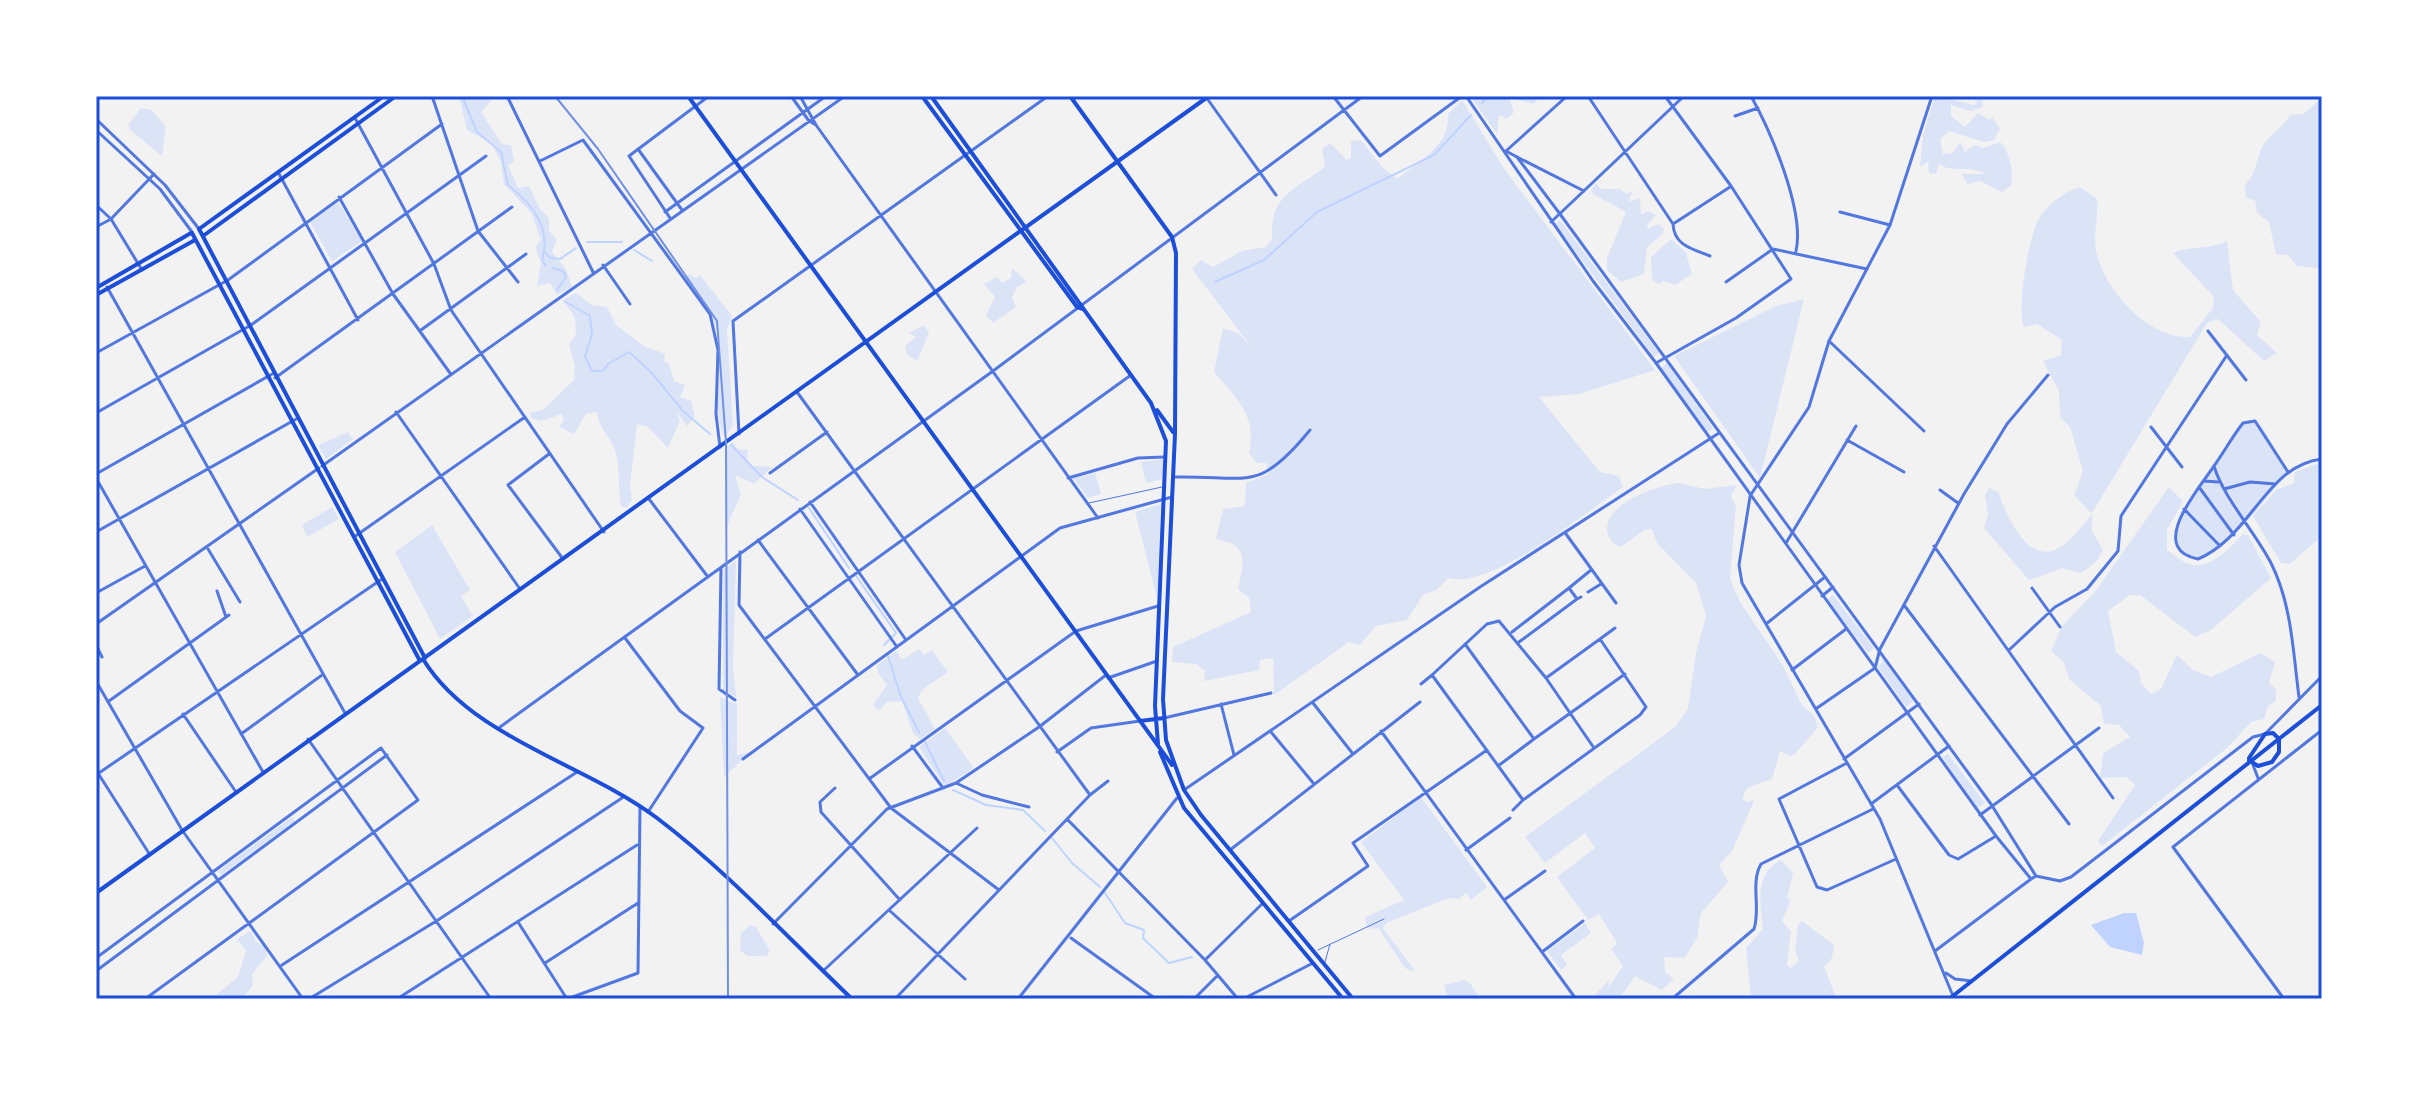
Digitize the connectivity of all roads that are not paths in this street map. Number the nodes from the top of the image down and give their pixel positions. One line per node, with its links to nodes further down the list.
1 (384, 96): 32 (main road)
2 (396, 96): 36 (main road)
3 (432, 96): 37 (street)
4 (507, 96): 49 (street)
5 (688, 96): 25 (main road)
6 (709, 96): 25 (street)
7 (791, 96): 30 (street)
8 (800, 96): 28 (street)
9 (826, 96): 28 (street)
10 (845, 96): 33 (street)
11 (922, 96): 46 (main road)
12 (931, 96): 44 (main road)
13 (1048, 96): 44 (street)
14 (1070, 96): 51 (main road)
15 (1207, 96): 51 (main road); 55 (street)
16 (1333, 96): 29 (street)
17 (1363, 96): 29 (street)
18 (1464, 96): 29 (street); 45 (street)
19 (1567, 96): 45 (street)
20 (1588, 96): 43 (street)
21 (1665, 96): 26 (street)
22 (1684, 96): 26 (street)
23 (1751, 96): 27 (street)
24 (1932, 96): 79 (street)
25 (695, 106): 42 (street); 50 (main road)
26 (1672, 107): 43 (street); 60 (street)
27 (1758, 108): 31 (street); 91 (street)
28 (809, 109): 30 (street); 33 (street)
29 (1344, 110): 55 (street)
30 (803, 113): 35 (street); 50 (street)
31 (1735, 116)
32 (355, 117): 36 (street); 40 (main road)
33 (815, 117): 35 (street); 38 (street)
34 (96, 119): 56 (street)
35 (809, 121): 38 (street); 53 (street)
36 (359, 123): 41 (main road); 52 (street)
37 (442, 124): 52 (street); 57 (street)
38 (816, 125): 72 (street)
39 (96, 130): 58 (street)
40 (326, 138): 41 (main road); 54 (main road)
41 (330, 144): 59 (main road)
42 (638, 149): 64 (street); 68 (street)
43 (1623, 150): 61 (street); 78 (street)
44 (971, 151): 46 (street); 81 (main road)
45 (1506, 151): 48 (street); 76 (street)
46 (965, 155): 72 (street); 81 (main road)
47 (486, 156): 57 (street)
48 (1517, 157): 61 (street); 71 (street)
49 (540, 161): 84 (street); 102 (street)
50 (735, 161): 53 (main road); 64 (street)
51 (1118, 161): 81 (main road); 87 (main road)
52 (382, 166): 63 (street); 70 (street)
53 (741, 168): 67 (street); 97 (main road)
54 (278, 172): 59 (street); 82 (main road)
55 (1259, 172): 62 (street); 87 (street)
56 (154, 174): 58 (street); 82 (street)
57 (458, 177): 70 (street); 83 (street)
58 (149, 179): 74 (street); 85 (street)
59 (282, 179): 75 (street); 86 (main road)
60 (1731, 186): 78 (street); 90 (street)
61 (1584, 191): 71 (street)
62 (1276, 195)
63 (339, 197): 75 (street); 89 (street)
64 (677, 203): 67 (street); 68 (street)
65 (96, 205): 74 (street)
66 (512, 207): 83 (street)
67 (682, 210): 73 (street)
68 (665, 212): 73 (street); 77 (street)
69 (1840, 212): 79 (street)
70 (406, 213): 89 (street); 95 (street)
71 (1560, 214): 76 (street); 127 (street)
72 (884, 216): 97 (street); 110 (street)
73 (670, 218): 77 (street)
74 (111, 219): 80 (street); 94 (street)
75 (306, 221): 98 (street); 103 (street)
76 (1551, 222): 128 (street)
77 (662, 223): 84 (street)
78 (1673, 224): 93 (street)
79 (1890, 225): 100 (street)
80 (96, 227)
81 (1022, 228): 110 (main road); 114 (main road)
82 (199, 229): 85 (main road); 86 (main road)
83 (478, 231): 95 (street); 99 (street)
84 (651, 231): 96 (street); 157 (street)
85 (192, 233): 88 (main road); 94 (main road)
86 (203, 236): 88 (main road); 103 (main road)
87 (1172, 237): 114 (street); 153 (main road)
88 (196, 240): 101 (main road); 107 (main road)
89 (365, 242): 98 (street); 111 (street)
90 (1773, 249): 91 (street); 105 (street); 127 (street)
91 (1796, 251): 100 (street)
92 (526, 254): 99 (street)
93 (1710, 256)
94 (139, 264): 101 (street); 106 (main road)
95 (434, 264): 111 (street); 115 (street)
96 (603, 265): 102 (street); 113 (street)
97 (811, 267): 123 (main road); 152 (street)
98 (330, 268): 116 (street); 117 (street)
99 (507, 268): 104 (street); 115 (street)
100 (1867, 269): 122 (street)
101 (142, 270): 109 (main road)
102 (593, 272): 124 (street)
103 (228, 280): 107 (street); 117 (main road)
104 (518, 282)
105 (1726, 282)
106 (104, 283): 108 (main road); 109 (street)
107 (219, 285): 118 (main road); 121 (street)
108 (96, 288)
109 (108, 289): 112 (main road); 121 (street)
110 (938, 292): 123 (main road); 129 (street)
111 (393, 294): 116 (street); 119 (street)
112 (96, 295)
113 (630, 304)
114 (1080, 306): 129 (street); 132 (main road)
115 (451, 310): 119 (street); 124 (street)
116 (358, 320): 131 (street)
117 (251, 325): 118 (street); 131 (main road)
118 (243, 329): 134 (main road); 135 (street)
119 (421, 330): 130 (street)
120 (2208, 331): 126 (street)
121 (131, 333): 125 (street); 135 (street)
122 (1829, 341): 149 (street); 180 (street)
123 (867, 342): 137 (main road); 143 (main road)
124 (480, 352): 130 (street); 141 (street)
125 (96, 353)
126 (2227, 355): 136 (street); 158 (street)
127 (1665, 358): 128 (street); 151 (street)
128 (1656, 363): 155 (street)
129 (993, 371): 143 (street); 154 (street)
130 (450, 373): 139 (street)
131 (276, 375): 134 (street); 142 (main road)
132 (1131, 375): 138 (main road); 154 (street)
133 (2048, 375): 189 (street)
134 (269, 378): 144 (main road); 145 (street)
135 (156, 379): 140 (street); 145 (street)
136 (2246, 380)
137 (797, 392): 150 (street); 152 (main road)
138 (1151, 403): 153 (main road); 160 (main road)
139 (396, 412): 164 (street); 170 (street)
140 (96, 413)
141 (525, 417): 159 (street); 170 (street)
142 (299, 418): 144 (street); 164 (main road)
143 (924, 420): 165 (street); 177 (main road)
144 (292, 422): 164 (main road); 166 (street)
145 (183, 425): 166 (street); 171 (street)
146 (1856, 426): 156 (street)
147 (2151, 427): 158 (street)
148 (1310, 430): 172 (street)
149 (1924, 431)
150 (827, 432): 165 (street); 169 (street)
151 (1721, 432): 155 (street); 180 (street)
152 (739, 434): 157 (main road)
153 (1175, 434): 172 (main road)
154 (1041, 439): 173 (street); 177 (street)
155 (1709, 439): 185 (street); 199 (street)
156 (1847, 440): 167 (street); 203 (street)
157 (720, 447): 186 (main road)
158 (2168, 447): 163 (street); 237 (street)
159 (549, 454): 198 (street); 211 (street)
160 (1165, 457): 173 (street); 178 (main road)
161 (2322, 459): 168 (street)
162 (2214, 466): 168 (street); 174 (street); 175 (street)
163 (2182, 467)
164 (320, 468): 196 (street); 201 (main road)
165 (855, 469): 188 (street); 202 (street)
166 (208, 470): 194 (street); 196 (street)
167 (1904, 472)
168 (2288, 472): 176 (street)
169 (770, 473)
170 (441, 475): 201 (street); 226 (street)
171 (96, 476): 194 (street)
172 (1173, 477): 181 (main road)
173 (1068, 478): 190 (street)
174 (2204, 481): 175 (street); 179 (street)
175 (2218, 482): 182 (street)
176 (2275, 484): 182 (street); 195 (street)
177 (972, 486): 202 (street); 210 (main road)
178 (1164, 487): 181 (lane); 187 (main road); 190 (lane)
179 (2199, 487): 192 (street); 200 (street)
180 (1757, 488): 185 (street); 203 (street)
181 (1172, 489): 184 (main road)
182 (2224, 489): 195 (street)
183 (1940, 490): 189 (street)
184 (1172, 496): 187 (street); 288 (main road)
185 (1750, 496): 205 (street); 239 (street)
186 (649, 499): 198 (main road); 216 (street)
187 (1164, 499): 193 (street); 234 (main road)
188 (810, 502): 191 (street); 214 (street)
189 (1958, 503): 206 (street)
190 (1087, 504): 193 (street)
191 (800, 509): 204 (street); 217 (street)
192 (2184, 509): 207 (street); 207 (street)
193 (1098, 518): 210 (street)
194 (119, 520): 197 (street); 212 (street)
195 (2248, 521): 200 (street); 274 (street)
196 (239, 526): 208 (street); 245 (street)
197 (96, 532)
198 (604, 532): 211 (main road)
199 (1566, 534): 215 (street); 278 (street)
200 (2234, 535): 207 (street)
201 (356, 536): 219 (main road)
202 (903, 536): 214 (street); 233 (street)
203 (1793, 536): 205 (street); 218 (street)
204 (758, 539): 209 (street); 236 (street)
205 (1785, 544): 222 (street)
206 (1934, 546): 235 (street); 256 (street)
207 (2220, 546)
208 (208, 549): 220 (street); 231 (street)
209 (740, 552): 213 (street); 247 (street)
210 (1020, 555): 233 (street); 243 (main road)
211 (564, 560): 226 (main road)
212 (145, 566): 220 (street); 229 (street)
213 (721, 566): 216 (street); 275 (street)
214 (859, 570): 217 (street); 249 (street)
215 (1591, 570): 221 (street); 224 (street)
216 (708, 577): 246 (street)
217 (850, 577): 236 (street); 254 (street)
218 (1825, 577): 222 (street); 223 (street)
219 (380, 581): 245 (street); 258 (main road)
220 (155, 583): 238 (street); 250 (street)
221 (1601, 584): 228 (street); 232 (street)
222 (1815, 587): 230 (street); 239 (street)
223 (1833, 587): 230 (street); 255 (street)
224 (1569, 588): 244 (street); 251 (street)
225 (2032, 588): 237 (street)
226 (521, 590): 258 (main road)
227 (217, 591): 250 (street)
228 (1588, 592)
229 (96, 593)
230 (1822, 596): 242 (street)
231 (240, 602)
232 (1616, 603)
233 (952, 604): 249 (street); 270 (street)
234 (1161, 605): 243 (street); 259 (main road)
235 (1904, 605): 255 (street); 324 (street)
236 (808, 607): 247 (street); 264 (street)
237 (2049, 612): 240 (street); 256 (street)
238 (96, 624)
239 (1765, 625): 261 (street)
240 (2060, 627)
241 (1615, 628): 248 (street)
242 (1846, 629): 260 (street); 261 (street)
243 (1076, 631): 266 (main road); 270 (street)
244 (1512, 632): 251 (street); 252 (street)
245 (300, 635): 262 (street); 272 (street)
246 (624, 637): 291 (street); 350 (street)
247 (765, 639): 282 (street)
248 (1600, 639): 263 (street); 268 (street)
249 (906, 640): 254 (street)
250 (188, 642): 272 (street); 276 (street)
251 (1519, 642): 268 (street)
252 (1465, 644): 265 (street); 300 (street)
253 (96, 645): 257 (street)
254 (897, 647): 264 (street)
255 (1880, 649): 260 (street); 280 (street)
256 (2009, 650): 302 (street)
257 (102, 657)
258 (423, 660): 284 (main road); 291 (main road)
259 (1158, 661): 266 (street); 289 (main road)
260 (1875, 668): 283 (street); 286 (street)
261 (1792, 670): 283 (street)
262 (323, 674): 284 (street); 297 (street)
263 (1625, 674): 285 (street); 307 (street)
264 (858, 675): 282 (street)
265 (1432, 675): 271 (street); 308 (street)
266 (1107, 676): 290 (main road); 292 (street)
267 (2322, 676): 274 (street)
268 (1546, 678): 285 (street)
269 (96, 681): 276 (street)
270 (1007, 682): 292 (street); 303 (street)
271 (1421, 684)
272 (215, 693): 287 (street); 297 (street)
273 (1271, 693): 279 (street)
274 (2299, 697): 298 (street)
275 (735, 700)
276 (108, 702): 305 (street)
277 (1420, 702): 295 (street)
278 (1313, 703): 296 (street); 310 (street)
279 (1221, 704): 288 (street); 313 (street)
280 (1919, 704): 286 (street); 304 (street)
281 (2322, 705): 301 (main road)
282 (815, 706): 314 (street); 326 (street)
283 (1817, 708): 316 (street)
284 (345, 713): 299 (main road)
285 (1570, 713): 300 (street); 307 (street)
286 (1906, 713): 312 (street); 316 (street)
287 (183, 714): 305 (street); 336 (street)
288 (1164, 718): 289 (main road); 319 (main road)
289 (1156, 719): 290 (main road); 306 (main road)
290 (1140, 721): 306 (main road); 309 (street)
291 (500, 727): 322 (main road)
292 (1039, 727): 309 (street); 329 (street)
293 (2099, 728): 302 (street)
294 (2322, 730): 317 (street)
295 (1381, 731): 310 (street); 337 (street)
296 (1271, 732): 313 (street); 330 (street)
297 (241, 734): 321 (street)
298 (2265, 734): 301 (main road); 315 (main road); 372 (street)
299 (308, 739): 321 (main road); 327 (street)
300 (1534, 739): 320 (street)
301 (2279, 739): 315 (main road); 317 (main road)
302 (2075, 743): 324 (street); 341 (street)
303 (912, 746): 326 (street); 334 (street)
304 (1949, 746): 312 (street); 344 (street)
305 (135, 747): 323 (street); 358 (street)
306 (1158, 747): 319 (main road); 340 (main road)
307 (1594, 748): 342 (street)
308 (1487, 750): 320 (street); 337 (street)
309 (1057, 752): 338 (street)
310 (1353, 754): 330 (street)
311 (387, 755): 327 (street); 332 (street); 359 (street)
312 (1937, 755): 331 (street); 352 (street)
313 (1234, 756): 335 (street)
314 (743, 759)
315 (2249, 760): 318 (main road); 411 (main road)
316 (1846, 761): 343 (street); 363 (street)
317 (2273, 764): 318 (main road); 325 (street)
318 (2253, 765): 325 (street)
319 (1173, 766): 335 (main road)
320 (1498, 766): 342 (street)
321 (263, 772): 336 (main road)
322 (577, 772): 339 (main road); 374 (street)
323 (97, 773): 367 (street)
324 (2032, 776): 344 (street); 356 (street)
325 (2258, 778): 429 (street)
326 (869, 779): 347 (street)
327 (337, 781): 332 (street); 351 (street)
328 (1108, 781): 338 (street)
329 (956, 783): 334 (street); 346 (street)
330 (1314, 784): 364 (street)
331 (1897, 785): 343 (street); 360 (street)
332 (342, 788): 355 (street); 359 (street)
333 (835, 788): 361 (street)
334 (943, 788): 347 (street)
335 (1184, 790): 364 (main road)
336 (236, 792): 358 (main road)
337 (1425, 793): 365 (street); 386 (street)
338 (1090, 795): 353 (street)
339 (622, 798): 345 (main road); 385 (street)
340 (1177, 798): 371 (street); 381 (main road)
341 (2113, 798)
342 (1523, 800): 349 (street)
343 (1871, 804): 348 (street)
344 (1992, 805): 352 (street); 372 (street)
345 (640, 807): 350 (main road); 362 (street)
346 (1029, 807)
347 (891, 808): 361 (street); 366 (street)
348 (1874, 809): 363 (street); 368 (street)
349 (1513, 810)
350 (648, 812): 390 (main road)
351 (293, 814): 355 (street); 370 (street)
352 (1980, 815): 360 (street)
353 (1067, 818): 371 (street); 376 (street)
354 (1510, 818): 365 (street)
355 (298, 821): 373 (street)
356 (2069, 824)
357 (977, 828): 366 (street)
358 (182, 830): 367 (main road); 370 (street)
359 (375, 832): 374 (street); 388 (street)
360 (1996, 836): 372 (street)
361 (851, 843): 377 (street); 390 (street)
362 (637, 845): 380 (street); 389 (street)
363 (1798, 846): 368 (street); 428 (street)
364 (1230, 850): 386 (main road)
365 (1466, 850): 378 (street)
366 (951, 854): 376 (street); 377 (street)
367 (150, 855): 375 (main road)
368 (1897, 858): 395 (street)
369 (1545, 871): 378 (street)
370 (213, 873): 373 (street); 379 (street)
371 (1119, 874): 392 (street); 401 (street)
372 (2033, 877): 395 (street)
373 (219, 880): 382 (street); 388 (street)
374 (410, 881): 385 (street); 405 (street)
375 (97, 890)
376 (999, 890): 398 (street)
377 (900, 900): 383 (street)
378 (1504, 900): 397 (street)
379 (172, 902): 382 (street); 391 (street)
380 (638, 903): 402 (street); 418 (street)
381 (1263, 903): 401 (street); 403 (main road)
382 (178, 910): 393 (street)
383 (889, 910): 398 (street); 407 (street)
384 (1384, 919): 394 (lane)
385 (438, 920): 399 (street); 415 (street)
386 (1289, 921): 396 (main road)
387 (1583, 921): 397 (street)
388 (251, 922): 405 (street); 413 (street)
389 (518, 922): 399 (street); 402 (street)
390 (773, 924): 407 (main road)
391 (133, 931): 393 (street); 400 (street)
392 (1070, 937): 421 (street); 422 (street)
393 (139, 939): 406 (street)
394 (1330, 943): 396 (lane); 404 (lane)
395 (1935, 951): 408 (street)
396 (1314, 952): 404 (main road)
397 (1542, 952): 427 (street)
398 (938, 956): 410 (street); 420 (street)
399 (463, 957): 416 (street); 417 (street)
400 (96, 958)
401 (1205, 960): 409 (street)
402 (545, 963): 418 (street)
403 (1313, 963): 424 (street); 425 (main road)
404 (1324, 965): 426 (main road)
405 (281, 966): 414 (street)
406 (96, 971)
407 (823, 971): 419 (main road)
408 (1943, 971): 411 (street); 412 (street)
409 (1218, 975): 423 (street); 424 (street)
410 (965, 979)
411 (1972, 981): 412 (main road)
412 (1951, 998)
413 (145, 999)
414 (303, 999)
415 (309, 999)
416 (397, 999)
417 (491, 999)
418 (567, 999)
419 (852, 999)
420 (895, 999)
421 (1018, 999)
422 (1156, 999)
423 (1194, 999)
424 (1240, 999)
425 (1343, 999)
426 (1353, 999)
427 (1576, 999)
428 (1672, 999)
429 (2284, 999)

